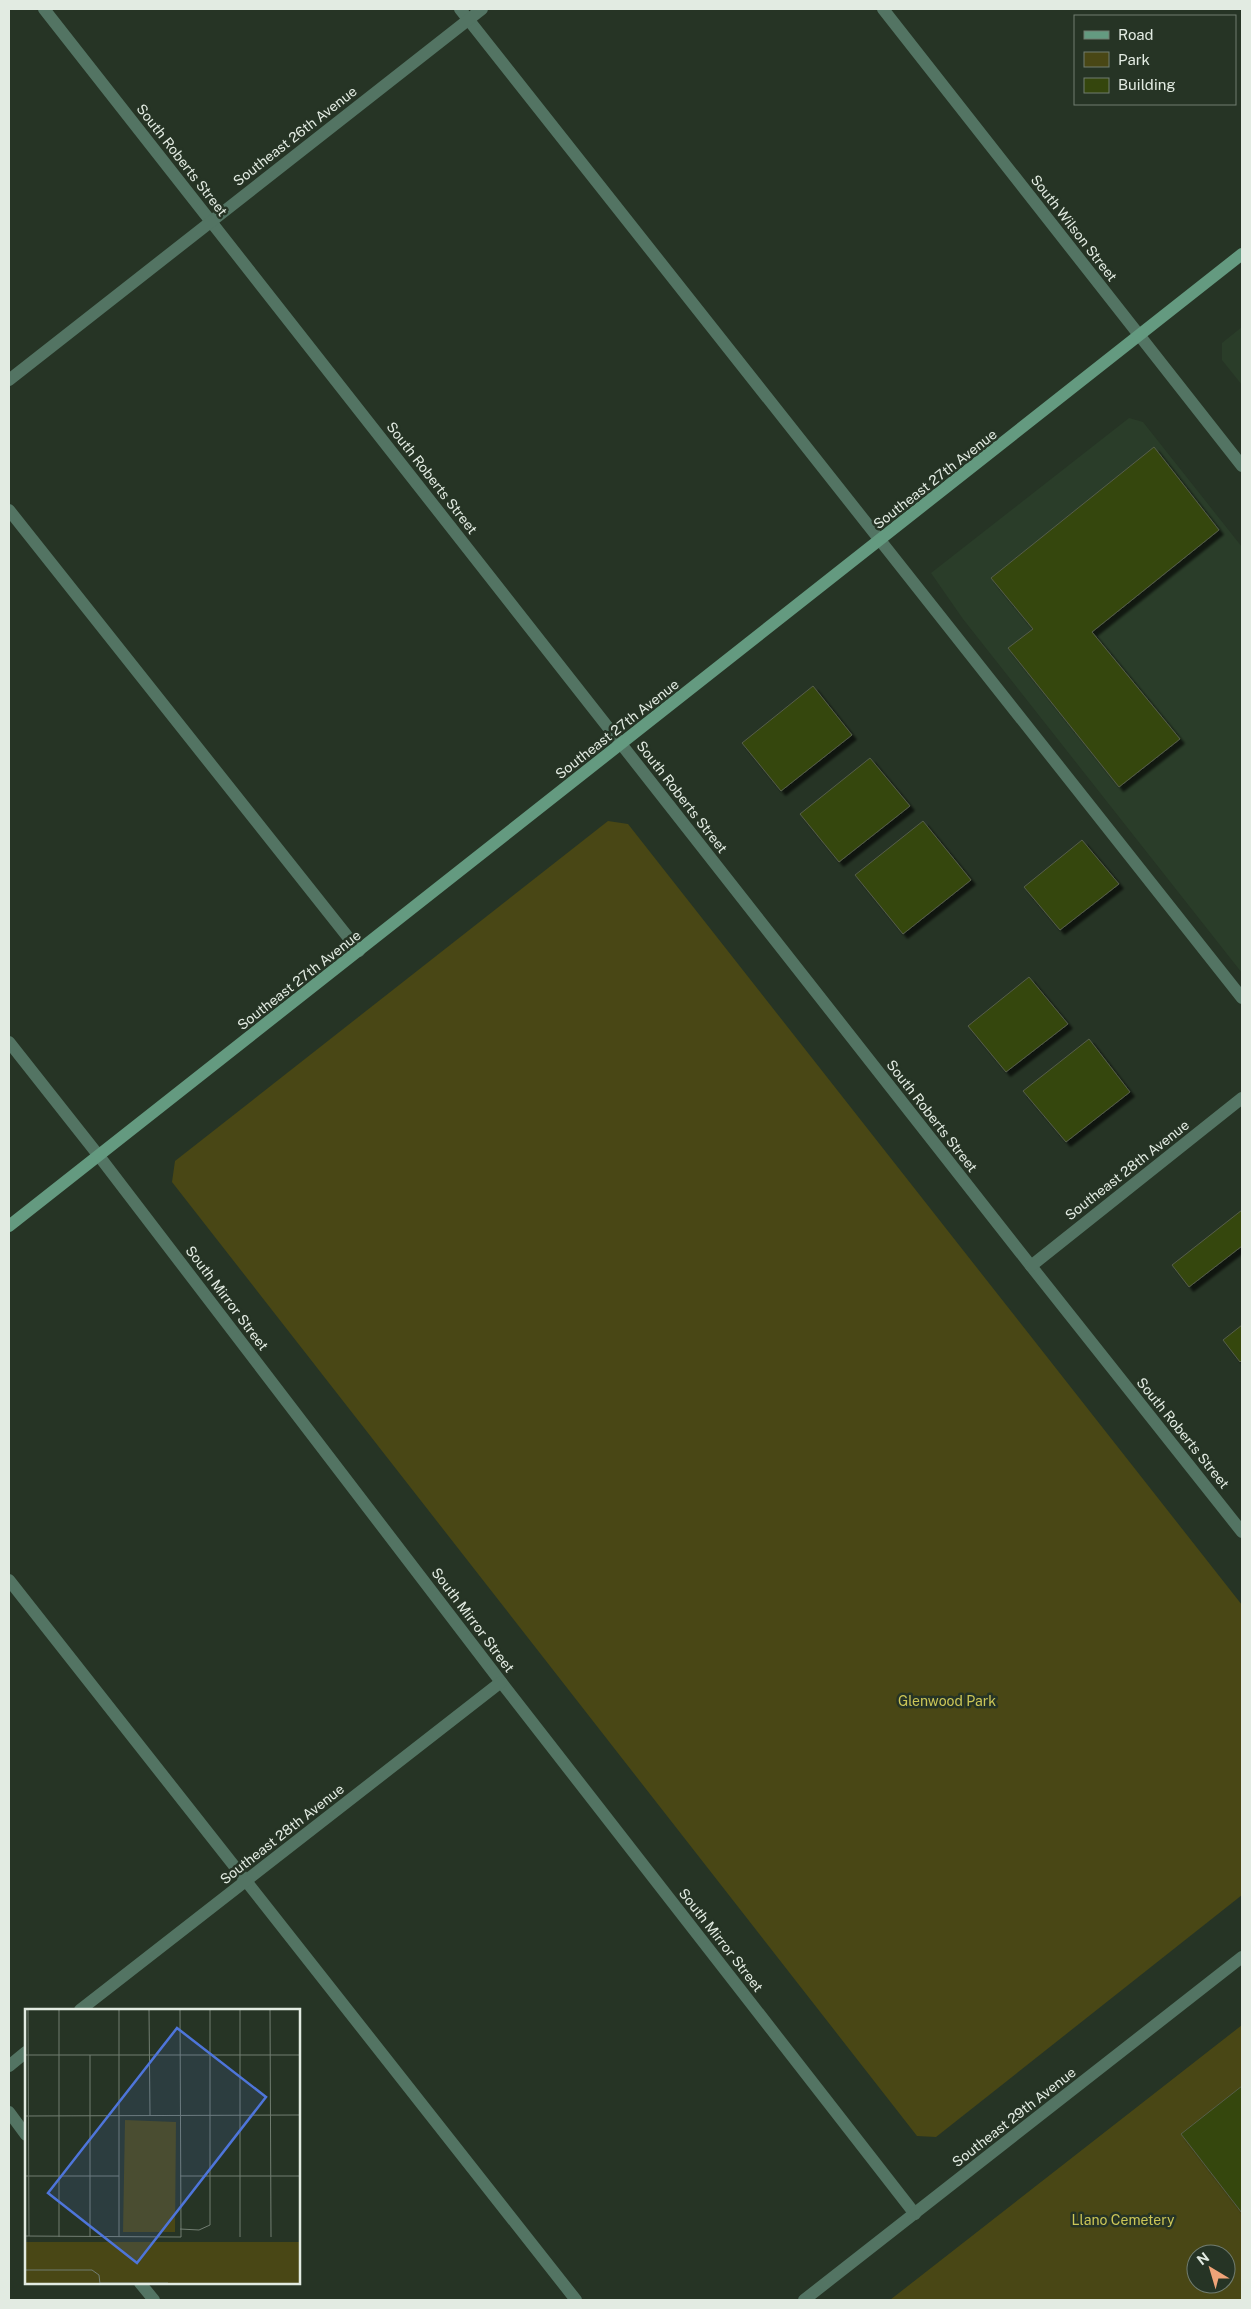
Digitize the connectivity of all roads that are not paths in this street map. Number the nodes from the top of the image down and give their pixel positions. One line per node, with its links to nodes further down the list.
1 (44, 9): 6 (street, South Roberts Street)
2 (460, 9): 5 (street)
3 (482, 9): 5 (street, Southeast 26th Avenue)
4 (883, 9): 8 (street, South Wilson Street)
5 (468, 19): 6 (street, Southeast 26th Avenue); 12 (street)
6 (211, 221): 9 (street, Southeast 26th Avenue); 13 (street, South Roberts Street)
7 (1242, 254): 8 (main road, Southeast 27th Avenue)
8 (1140, 336): 10 (street, South Wilson Street); 12 (main road, Southeast 27th Avenue)
9 (9, 380)
10 (1242, 466)
11 (9, 510): 14 (street)
12 (881, 540): 13 (main road, Southeast 27th Avenue); 15 (street)
13 (621, 744): 14 (main road, Southeast 27th Avenue); 20 (street, South Roberts Street)
14 (359, 951): 18 (main road, Southeast 27th Avenue)
15 (1242, 998)
16 (9, 1042): 18 (street, South Mirror Street)
17 (1242, 1098): 20 (street, Southeast 28th Avenue)
18 (99, 1156): 19 (main road, Southeast 27th Avenue); 23 (street, South Mirror Street)
19 (9, 1226)
20 (1031, 1266): 21 (street, South Roberts Street)
21 (1242, 1532)
22 (9, 1580): 24 (street)
23 (501, 1682): 24 (street, Southeast 28th Avenue); 31 (street, South Mirror Street)
24 (246, 1881): 26 (street, Southeast 28th Avenue); 34 (street)
25 (1242, 1956): 31 (street, Southeast 29th Avenue)
26 (81, 2009)
27 (25, 2053): 28 (street)
28 (9, 2066)
29 (9, 2112): 30 (street)
30 (25, 2134)
31 (916, 2214): 35 (street, Southeast 29th Avenue)
32 (141, 2284): 33 (street)
33 (154, 2300)
34 (576, 2300)
35 (804, 2300)

